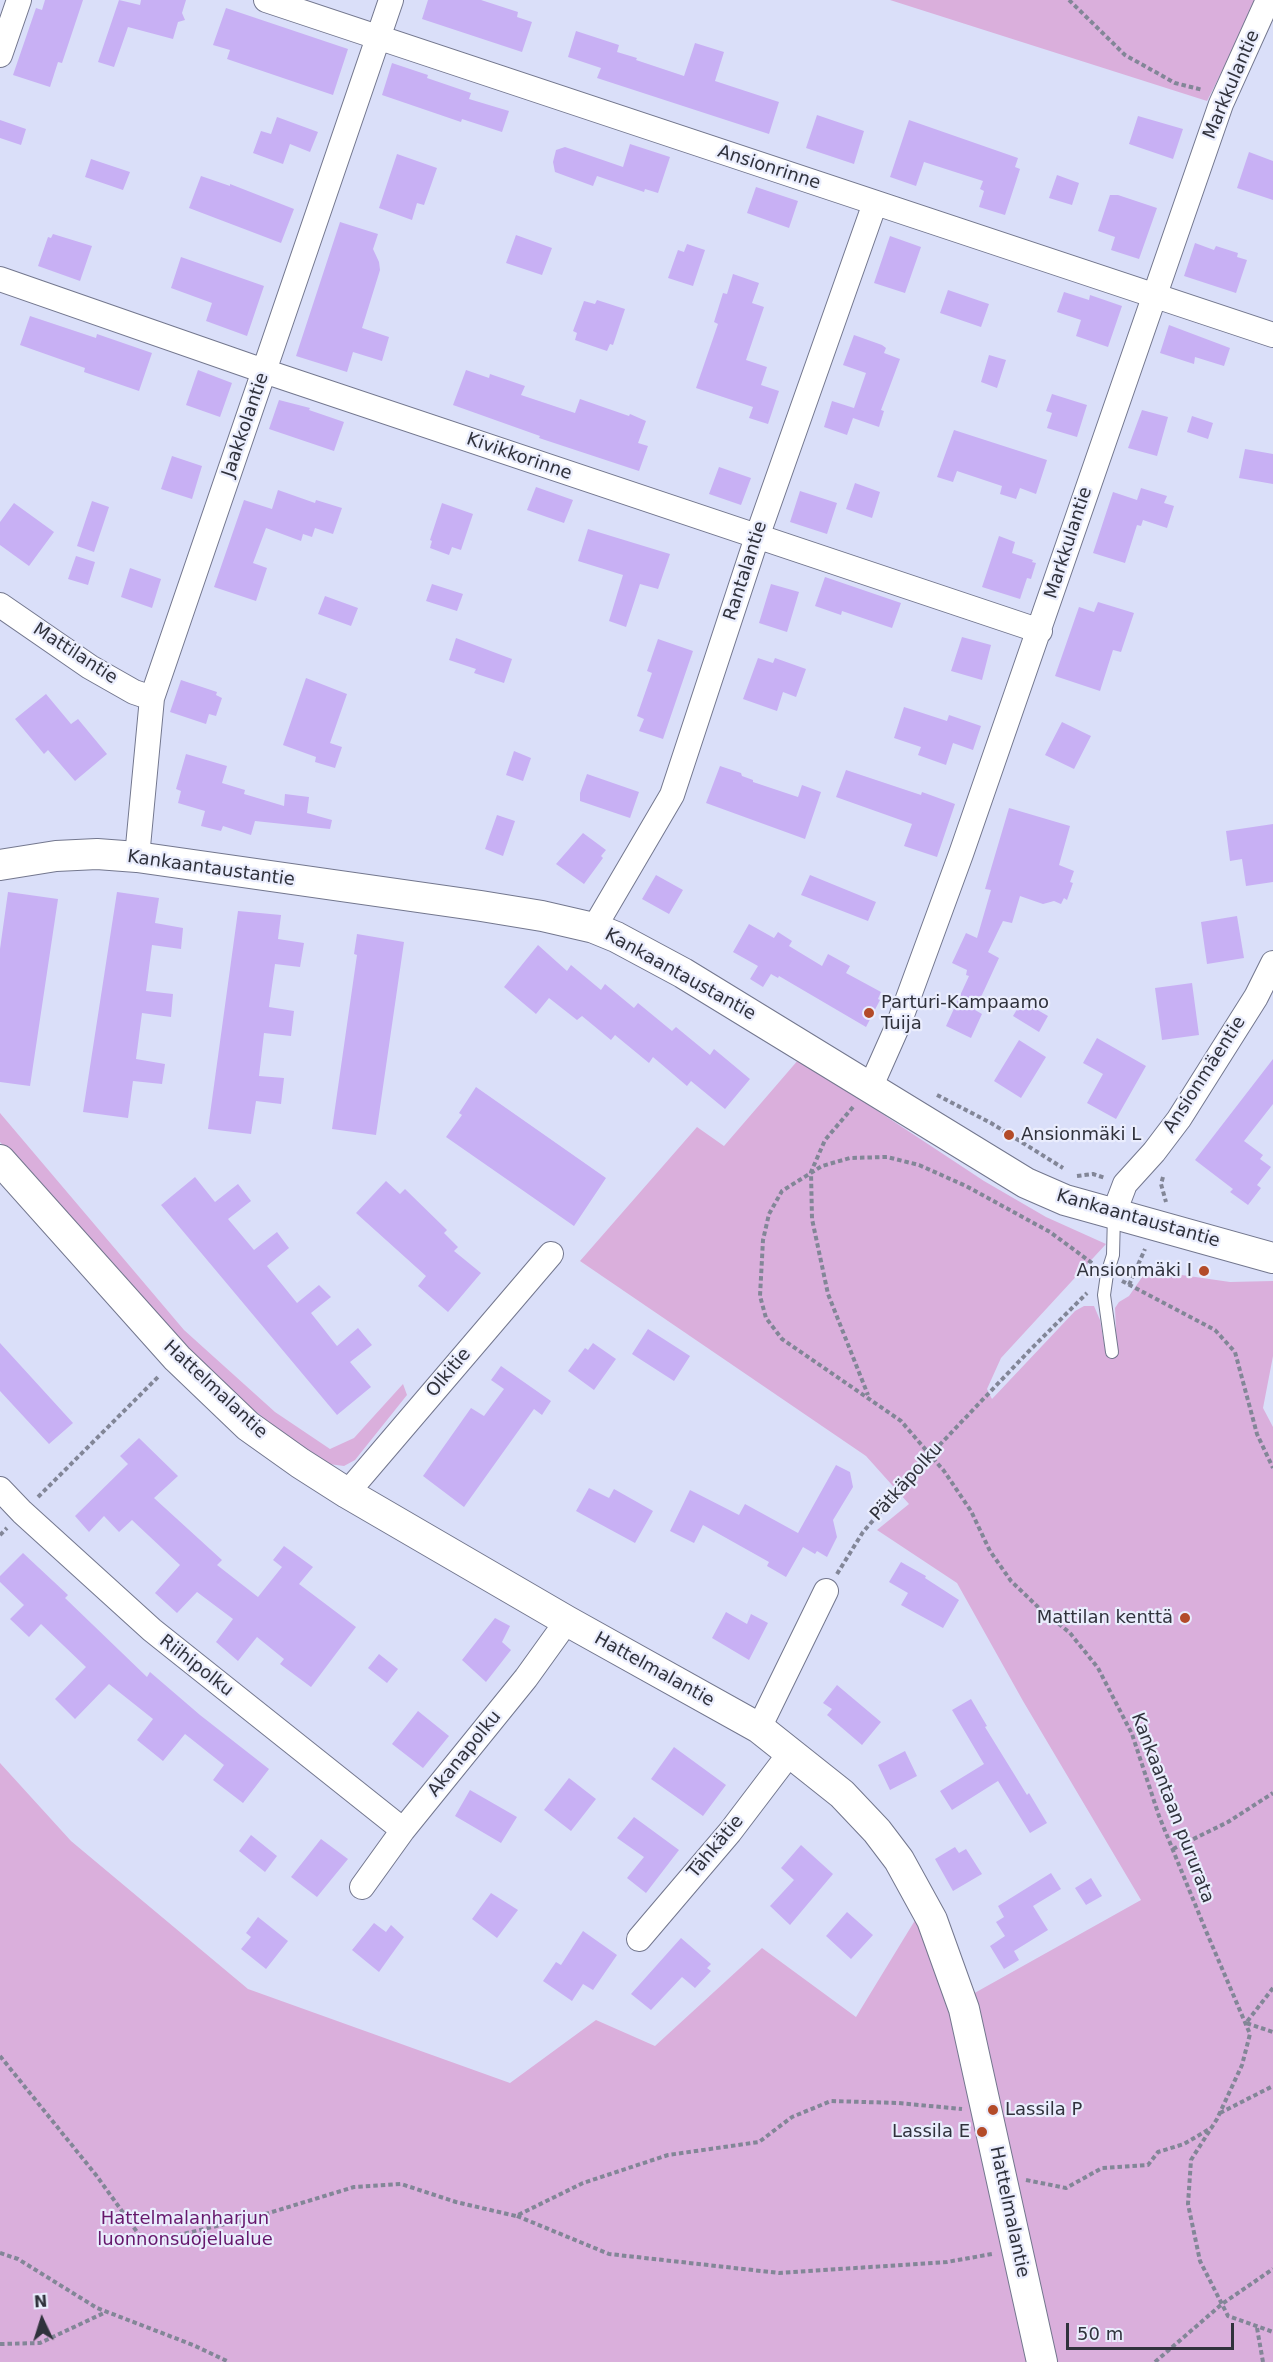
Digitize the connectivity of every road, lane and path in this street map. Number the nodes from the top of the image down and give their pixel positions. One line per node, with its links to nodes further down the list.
1 (19, 0): 7 (street)
2 (266, 0): 6 (street, Ansionrinne)
3 (391, 0): 6 (street, Jaakkolantie)
4 (1069, 0): 8 (path)
5 (1268, 0): 8 (street, Markkulantie)
6 (380, 37): 9 (street, Ansionrinne); 13 (street, Jaakkolantie)
7 (0, 55)
8 (1225, 96): 11 (street, Markkulantie)
9 (875, 203): 11 (street, Ansionrinne); 14 (street, Rantalantie)
10 (0, 279): 13 (street, Kivikkorinne)
11 (1153, 296): 12 (street, Ansionrinne); 16 (street, Markkulantie)
12 (1273, 335)
13 (264, 371): 14 (street, Kivikkorinne); 17 (street, Jaakkolantie)
14 (757, 537): 16 (street, Kivikkorinne); 20 (street, Rantalantie)
15 (0, 605): 17 (street, Mattilantie)
16 (1040, 632): 22 (street, Markkulantie)
17 (152, 698): 18 (street, Jaakkolantie)
18 (136, 857): 19 (street, Kankaantaustantie); 20 (street, Kankaantaustantie)
19 (0, 865)
20 (594, 928): 22 (street, Kankaantaustantie)
21 (1273, 963): 28 (street, Ansionmäentie)
22 (871, 1086): 26 (path); 30 (street, Kankaantaustantie)
23 (930, 1092): 25 (path, Kankaantaustantie)
24 (0, 1160): 35 (street, Hattelmalantie)
25 (1067, 1171)
26 (811, 1172): 33 (path, Kankaantaan pururata); 36 (path); 36 (path, Kankaantaan pururata)
27 (1075, 1176): 28 (path, Kankaantaustantie)
28 (1125, 1184): 29 (path, Kankaantaustantie); 30 (street, Ansionmäentie)
29 (1166, 1204)
30 (1114, 1213): 32 (street, Kankaantaustantie); 33 (lane)
31 (551, 1254): 40 (street, Olkitie)
32 (1273, 1258)
33 (1107, 1274): 34 (lane); 37 (path, Pätkäpolku); 38 (path, Kankaantaan pururata)
34 (1112, 1352)
35 (177, 1358): 40 (street, Hattelmalantie); 41 (path)
36 (868, 1397): 37 (path, Kankaantaan pururata)
37 (930, 1455): 43 (path, Pätkäpolku); 49 (path, Kankaantaan pururata)
38 (1273, 1468)
39 (0, 1489): 41 (street, Riihipolku)
40 (348, 1493): 44 (street, Hattelmalantie)
41 (22, 1512): 42 (path); 48 (street, Riihipolku)
42 (0, 1535)
43 (826, 1591): 45 (street)
44 (567, 1621): 45 (street, Hattelmalantie); 48 (street, Akanapolku)
45 (759, 1728): 46 (street, Hattelmalantie)
46 (790, 1753): 51 (street, Tähkätie); 58 (street, Hattelmalantie)
47 (1273, 1793): 49 (path)
48 (404, 1830): 50 (street, Akanapolku)
49 (1173, 1850): 53 (path, Kankaantaan pururata)
50 (362, 1887)
51 (639, 1939)
52 (1273, 1988): 53 (path)
53 (1246, 2023): 54 (path); 57 (path, Kankaantaan pururata)
54 (1273, 2032)
55 (0, 2056): 61 (path)
56 (1273, 2086): 57 (path)
57 (1220, 2113): 59 (path, Kankaantaan pururata)
58 (987, 2115): 60 (street, Hattelmalantie); 61 (path)
59 (1212, 2127): 60 (path); 65 (path, Kankaantaan pururata)
60 (1000, 2175): 62 (street, Hattelmalantie)
61 (516, 2216): 62 (path)
62 (1017, 2249): 71 (street, Hattelmalantie)
63 (0, 2253): 66 (path)
64 (1273, 2268): 65 (path)
65 (1222, 2304): 67 (path, Kankaantaan pururata); 72 (path)
66 (106, 2311): 69 (path); 70 (path)
67 (1257, 2328): 68 (path, Kankaantaan pururata); 73 (path)
68 (1273, 2332)
69 (0, 2344)
70 (229, 2362)
71 (1042, 2362)
72 (1155, 2362)
73 (1263, 2362)

